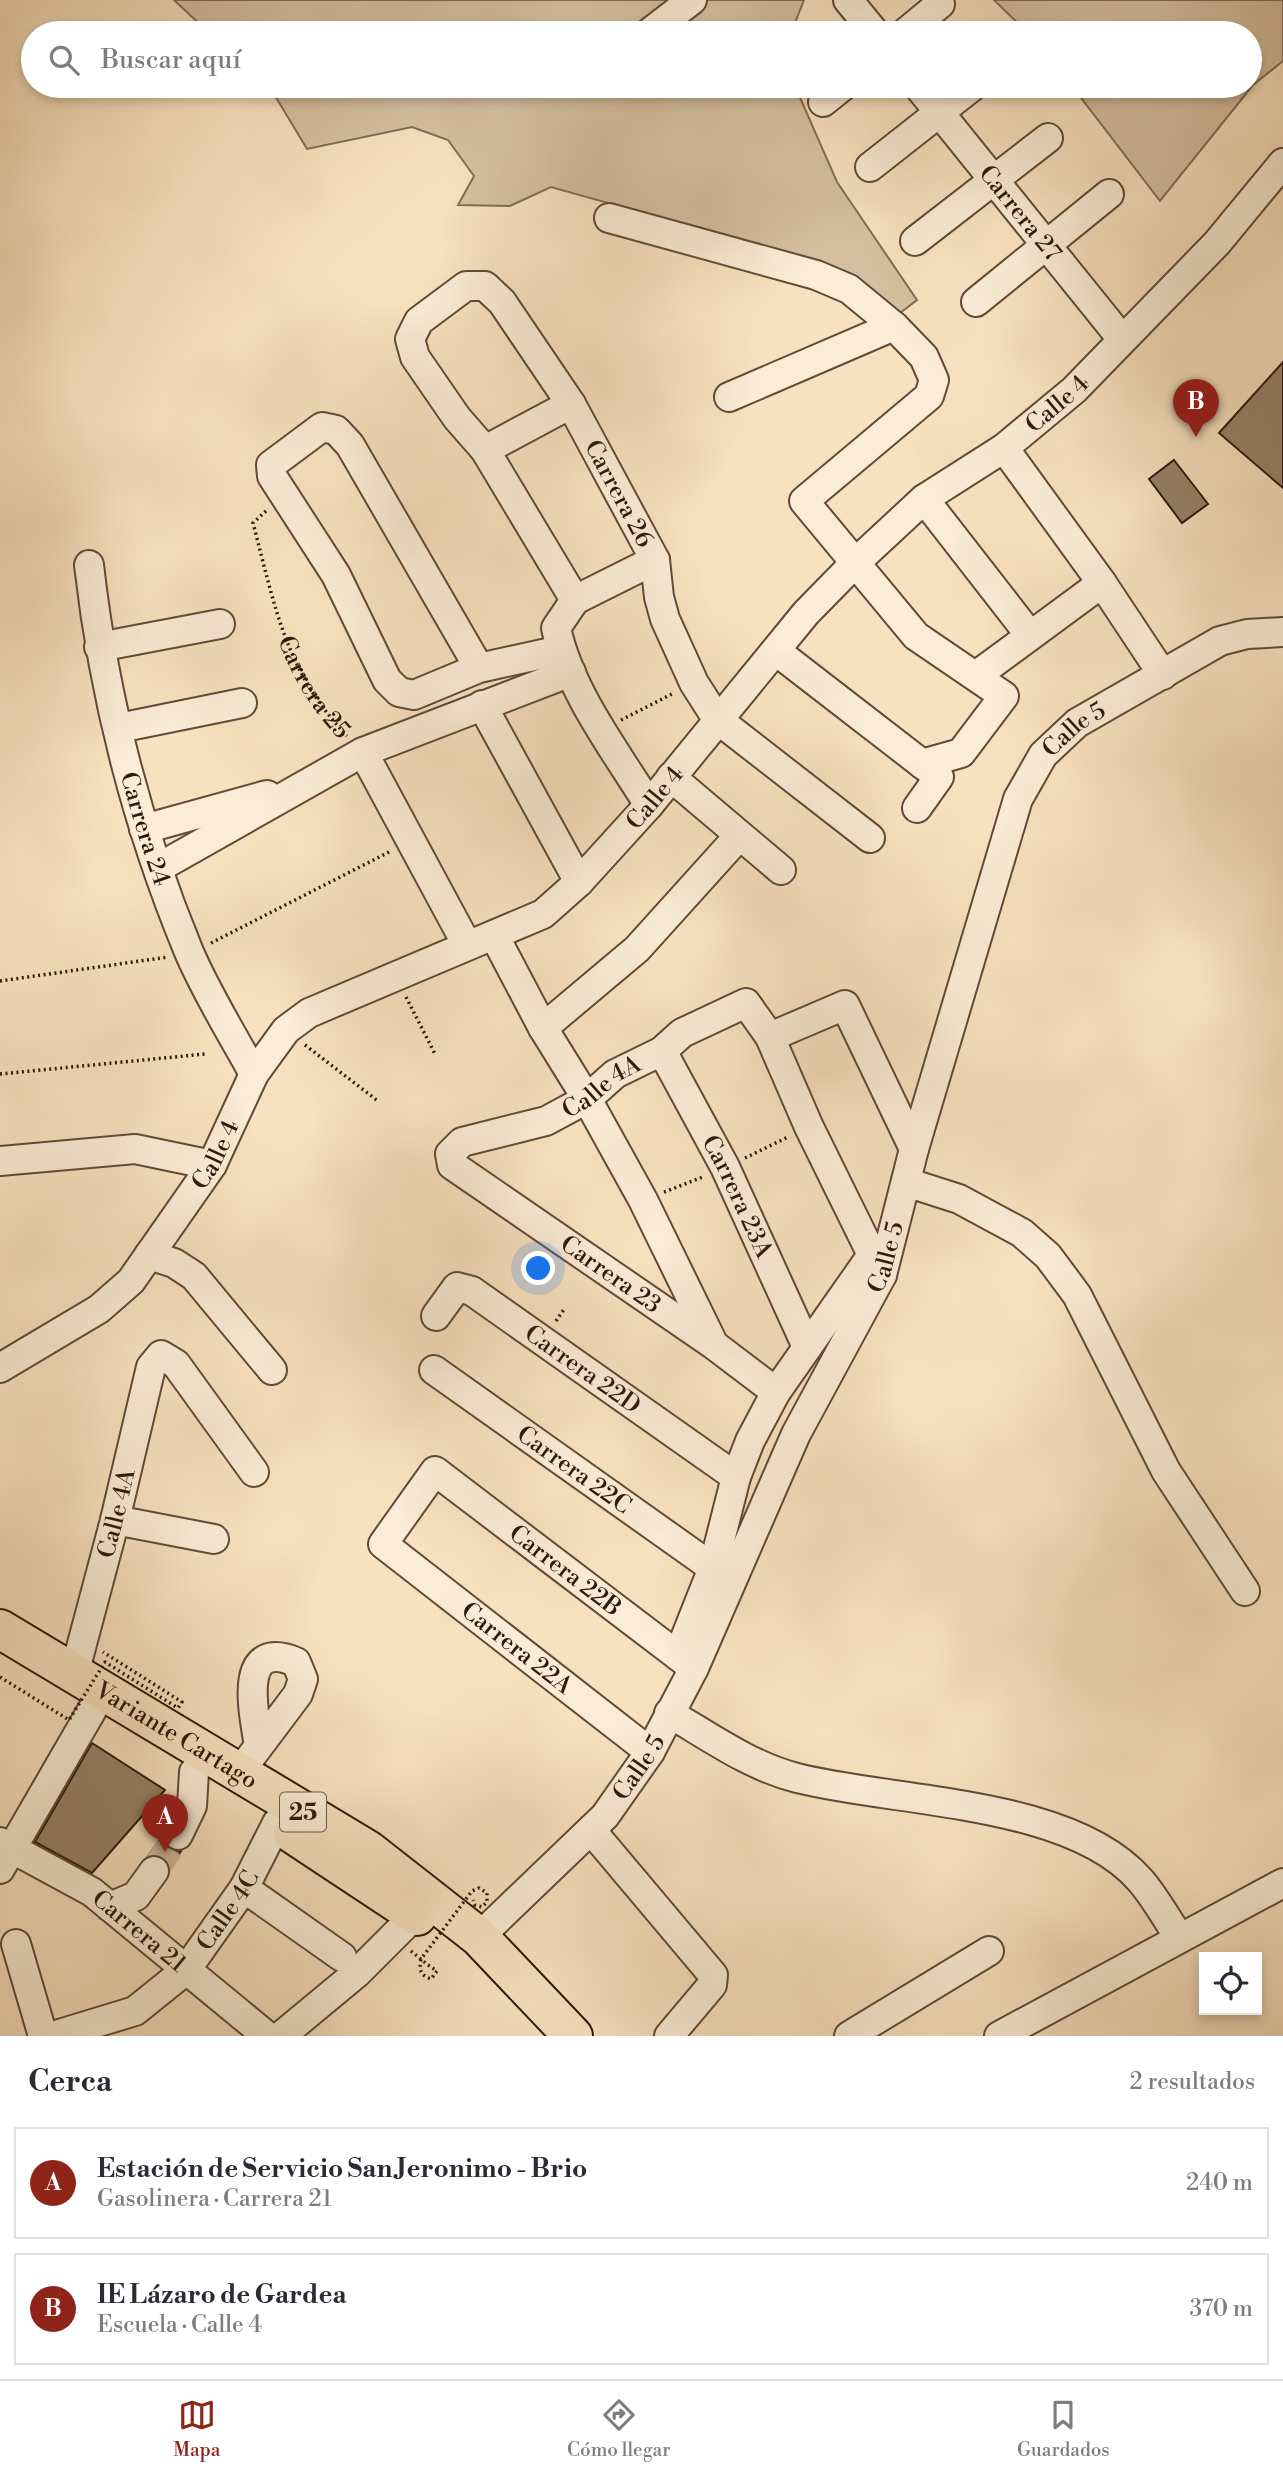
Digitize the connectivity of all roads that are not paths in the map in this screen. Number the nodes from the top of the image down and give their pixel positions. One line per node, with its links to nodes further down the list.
1 (692, 0): 4 (street)
2 (848, 0): 5 (street)
3 (940, 4): 6 (street)
4 (665, 21)
5 (865, 21)
6 (919, 21)
7 (928, 98): 9 (street, Carrera 27)
8 (957, 98): 9 (street)
9 (939, 112): 12 (street); 13 (street, Carrera 27)
10 (1048, 138): 13 (street)
11 (1283, 163): 20 (street, Calle 4)
12 (870, 167)
13 (994, 180): 16 (street); 17 (street, Carrera 27)
14 (1109, 194): 17 (street)
15 (609, 218): 19 (street)
16 (915, 241)
17 (1047, 246): 18 (street); 20 (street, Carrera 27)
18 (976, 302)
19 (894, 326): 21 (street); 27 (street)
20 (1122, 339): 23 (street, Calle 4)
21 (729, 397)
22 (570, 404): 24 (street); 24 (street, Carrera 26); 26 (street, Carrera 26)
23 (1004, 448): 25 (street, Calle 4); 29 (street)
24 (485, 450): 30 (street)
25 (924, 499): 27 (street, Calle 4); 33 (street)
26 (655, 560): 30 (street); 42 (street, Carrera 26)
27 (854, 564): 35 (street, Calle 4); 38 (street)
28 (89, 565): 34 (street, Carrera 24)
29 (1102, 583): 33 (street); 39 (street)
30 (575, 600): 36 (street)
31 (220, 624): 34 (street)
32 (1283, 632): 39 (street, Calle 5)
33 (1029, 634): 38 (street)
34 (99, 647): 43 (street, Carrera 24)
35 (776, 651): 42 (street, Calle 4); 45 (street)
36 (566, 661): 37 (street); 41 (street); 48 (street)
37 (480, 667): 37 (street)
38 (977, 675): 45 (street)
39 (1163, 675): 63 (street, Calle 5)
40 (242, 704): 43 (street)
41 (482, 705): 44 (street); 55 (street)
42 (717, 719): 46 (street, Calle 4); 52 (street, Carrera 26)
43 (119, 728): 50 (street, Carrera 24)
44 (363, 752): 47 (street); 57 (street, Carrera 25)
45 (930, 771): 49 (street)
46 (671, 777): 48 (street, Calle 4); 51 (street)
47 (313, 782): 50 (street); 53 (street)
48 (649, 805): 55 (street, Calle 4)
49 (917, 808)
50 (144, 829): 53 (street, Carrera 24)
51 (739, 836): 54 (street); 58 (street)
52 (870, 838)
53 (158, 868): 61 (street, Carrera 24)
54 (781, 870)
55 (579, 882): 56 (street, Calle 4)
56 (494, 935): 57 (street, Calle 4); 58 (street)
57 (467, 945): 61 (street, Calle 4)
58 (543, 1028): 62 (street)
59 (770, 1037): 60 (street, Calle 4A); 63 (street); 69 (street)
60 (662, 1051): 62 (street, Calle 4A); 72 (street, Carrera 23A)
61 (254, 1074): 66 (street, Calle 4)
62 (587, 1099): 64 (street, Calle 4A); 71 (street)
63 (914, 1149): 67 (street, Calle 5)
64 (450, 1154): 71 (street, Carrera 23)
65 (0, 1161): 66 (street)
66 (212, 1166): 68 (street, Calle 4)
67 (906, 1182): 69 (street, Calle 5); 83 (street)
68 (149, 1255): 73 (street, Calle 4); 74 (street)
69 (877, 1265): 72 (street); 86 (street, Calle 5)
70 (436, 1316): 79 (street, Carrera 22D)
71 (714, 1345): 76 (street, Carrera 23)
72 (807, 1347): 76 (street)
73 (0, 1368)
74 (272, 1370)
75 (434, 1370): 82 (street, Carrera 22C)
76 (776, 1392): 79 (street)
77 (435, 1471): 86 (street, Carrera 22B); 90 (street, Carrera 22A)
78 (254, 1472): 80 (street, Calle 4A)
79 (736, 1477): 82 (street)
80 (115, 1520): 81 (street); 87 (street, Calle 4A)
81 (214, 1539)
82 (713, 1568): 86 (street)
83 (1245, 1591)
84 (0, 1629): 87 (highway, Variante Cartago / 25)
85 (0, 1657): 88 (highway, Variante Cartago / 25)
86 (686, 1662): 89 (street, Calle 5)
87 (88, 1663): 101 (highway, Variante Cartago / 25)
88 (92, 1710): 91 (highway, Variante Cartago / 25); 95 (street)
89 (669, 1713): 90 (street, Calle 5); 102 (street)
90 (650, 1752): 93 (street, Calle 5)
91 (194, 1772): 92 (highway, Variante Cartago / 25); 94 (street)
92 (277, 1823): 98 (street, Calle 4C); 100 (highway, Variante Cartago / 25)
93 (591, 1830): 101 (street, Calle 5); 113 (street)
94 (178, 1835)
95 (4, 1854): 99 (street, Carrera 21)
96 (154, 1871): 99 (street)
97 (1283, 1883): 102 (street)
98 (244, 1888): 105 (street); 106 (street, Calle 4C)
99 (110, 1907): 106 (street, Carrera 21)
100 (415, 1915): 110 (street); 111 (highway, Variante Cartago / 25)
101 (479, 1937): 112 (highway, Variante Cartago / 25)
102 (1180, 1937): 115 (street)
103 (16, 1944): 107 (street)
104 (989, 1951): 114 (street)
105 (342, 1958)
106 (186, 1970): 108 (street, Calle 4C); 109 (street, Carrera 21)
107 (43, 2036)
108 (53, 2036)
109 (267, 2036)
110 (281, 2036)
111 (542, 2036)
112 (573, 2036)
113 (669, 2036)
114 (849, 2036)
115 (999, 2036)

